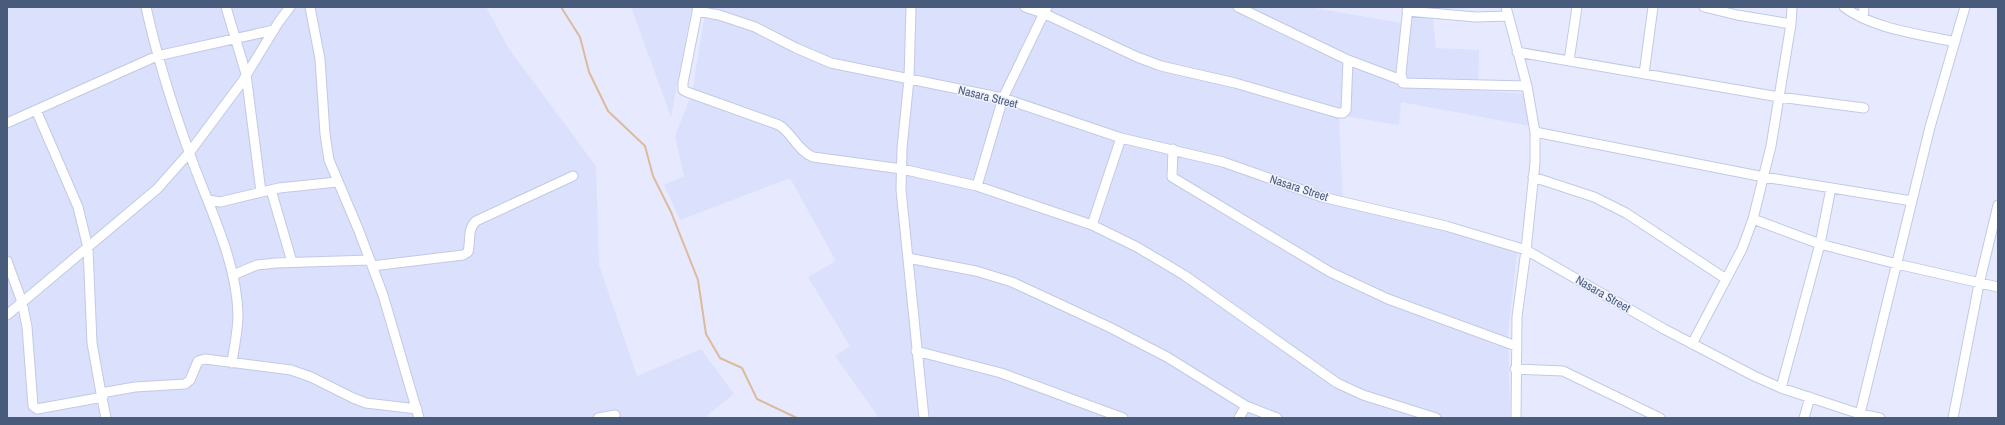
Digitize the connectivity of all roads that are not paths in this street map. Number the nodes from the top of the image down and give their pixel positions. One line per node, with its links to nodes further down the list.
1 (146, 7): 26 (street)
2 (226, 7): 23 (street)
3 (290, 7): 22 (street)
4 (310, 7): 47 (street)
5 (910, 7): 31 (street)
6 (1025, 7): 18 (street)
7 (1238, 7): 27 (street)
8 (1506, 7): 19 (street)
9 (1577, 7): 28 (street)
10 (1652, 7): 30 (street)
11 (1704, 7): 21 (street)
12 (1792, 7): 21 (street)
13 (1844, 7): 20 (street)
14 (1864, 7): 20 (street)
15 (1965, 7): 24 (street)
16 (698, 9): 31 (street, Nasara Street); 43 (street)
17 (1407, 9): 19 (street); 32 (street)
18 (1045, 10): 27 (street); 35 (street)
19 (1508, 16): 25 (street)
20 (1863, 18): 24 (street)
21 (1792, 24): 34 (street)
22 (274, 30): 23 (street); 29 (street)
23 (236, 37): 26 (street); 29 (street)
24 (1955, 42): 53 (street)
25 (1517, 52): 28 (street); 33 (street)
26 (156, 56): 37 (street); 42 (street)
27 (1348, 60): 32 (street)
28 (1569, 61): 30 (street)
29 (246, 74): 42 (street); 51 (street)
30 (1644, 74): 34 (street)
31 (909, 79): 35 (street, Nasara Street); 43 (street)
32 (1401, 80): 33 (street)
33 (1527, 86): 39 (street)
34 (1779, 97): 36 (street); 46 (street)
35 (1003, 98): 40 (street, Nasara Street); 48 (street)
36 (1864, 108)
37 (36, 110): 38 (street); 58 (street)
38 (7, 124)
39 (1535, 132): 45 (street); 46 (street)
40 (1121, 138): 41 (street, Nasara Street); 56 (street)
41 (1173, 149): 59 (street, Nasara Street); 72 (street)
42 (189, 153): 52 (street); 58 (street)
43 (902, 169): 48 (street); 60 (street)
44 (573, 176): 63 (street)
45 (1533, 177): 59 (street); 66 (street)
46 (1764, 177): 49 (street); 55 (street)
47 (337, 182): 50 (street); 63 (street)
48 (977, 186): 56 (street)
49 (1831, 188): 53 (street); 57 (street)
50 (271, 190): 51 (street); 62 (street)
51 (261, 192): 52 (street)
52 (208, 200): 65 (street)
53 (1912, 201): 64 (street)
54 (1998, 205): 67 (street)
55 (1753, 219): 57 (street); 66 (street)
56 (1092, 225): 89 (street)
57 (1820, 244): 64 (street); 76 (street)
58 (88, 248): 69 (street); 77 (street)
59 (1526, 250): 71 (street, Nasara Street); 72 (street)
60 (908, 258): 73 (street); 79 (street)
61 (7, 261): 69 (street)
62 (292, 262): 63 (street); 65 (street)
63 (371, 263): 80 (street)
64 (1897, 264): 67 (street); 82 (street)
65 (233, 275): 74 (street)
66 (1726, 279): 71 (street)
67 (1979, 284): 68 (street); 94 (street)
68 (1998, 287)
69 (22, 302): 70 (street); 77 (street)
70 (7, 315)
71 (1692, 344): 76 (street, Nasara Street)
72 (1516, 346): 75 (street)
73 (916, 351): 85 (street); 86 (street)
74 (232, 363): 77 (street); 80 (street)
75 (1515, 369): 90 (street); 91 (street)
76 (1781, 388): 78 (street, Nasara Street)
77 (102, 395): 83 (street)
78 (1810, 397): 82 (street, Nasara Street); 92 (street)
79 (1246, 406): 87 (street); 88 (street)
80 (418, 414)
81 (615, 415): 84 (street)
82 (1860, 416): 93 (street, Nasara Street)
83 (106, 418)
84 (598, 418)
85 (924, 418)
86 (1123, 418)
87 (1239, 418)
88 (1277, 418)
89 (1436, 418)
90 (1516, 418)
91 (1660, 418)
92 (1804, 418)
93 (1880, 418)
94 (1953, 418)

